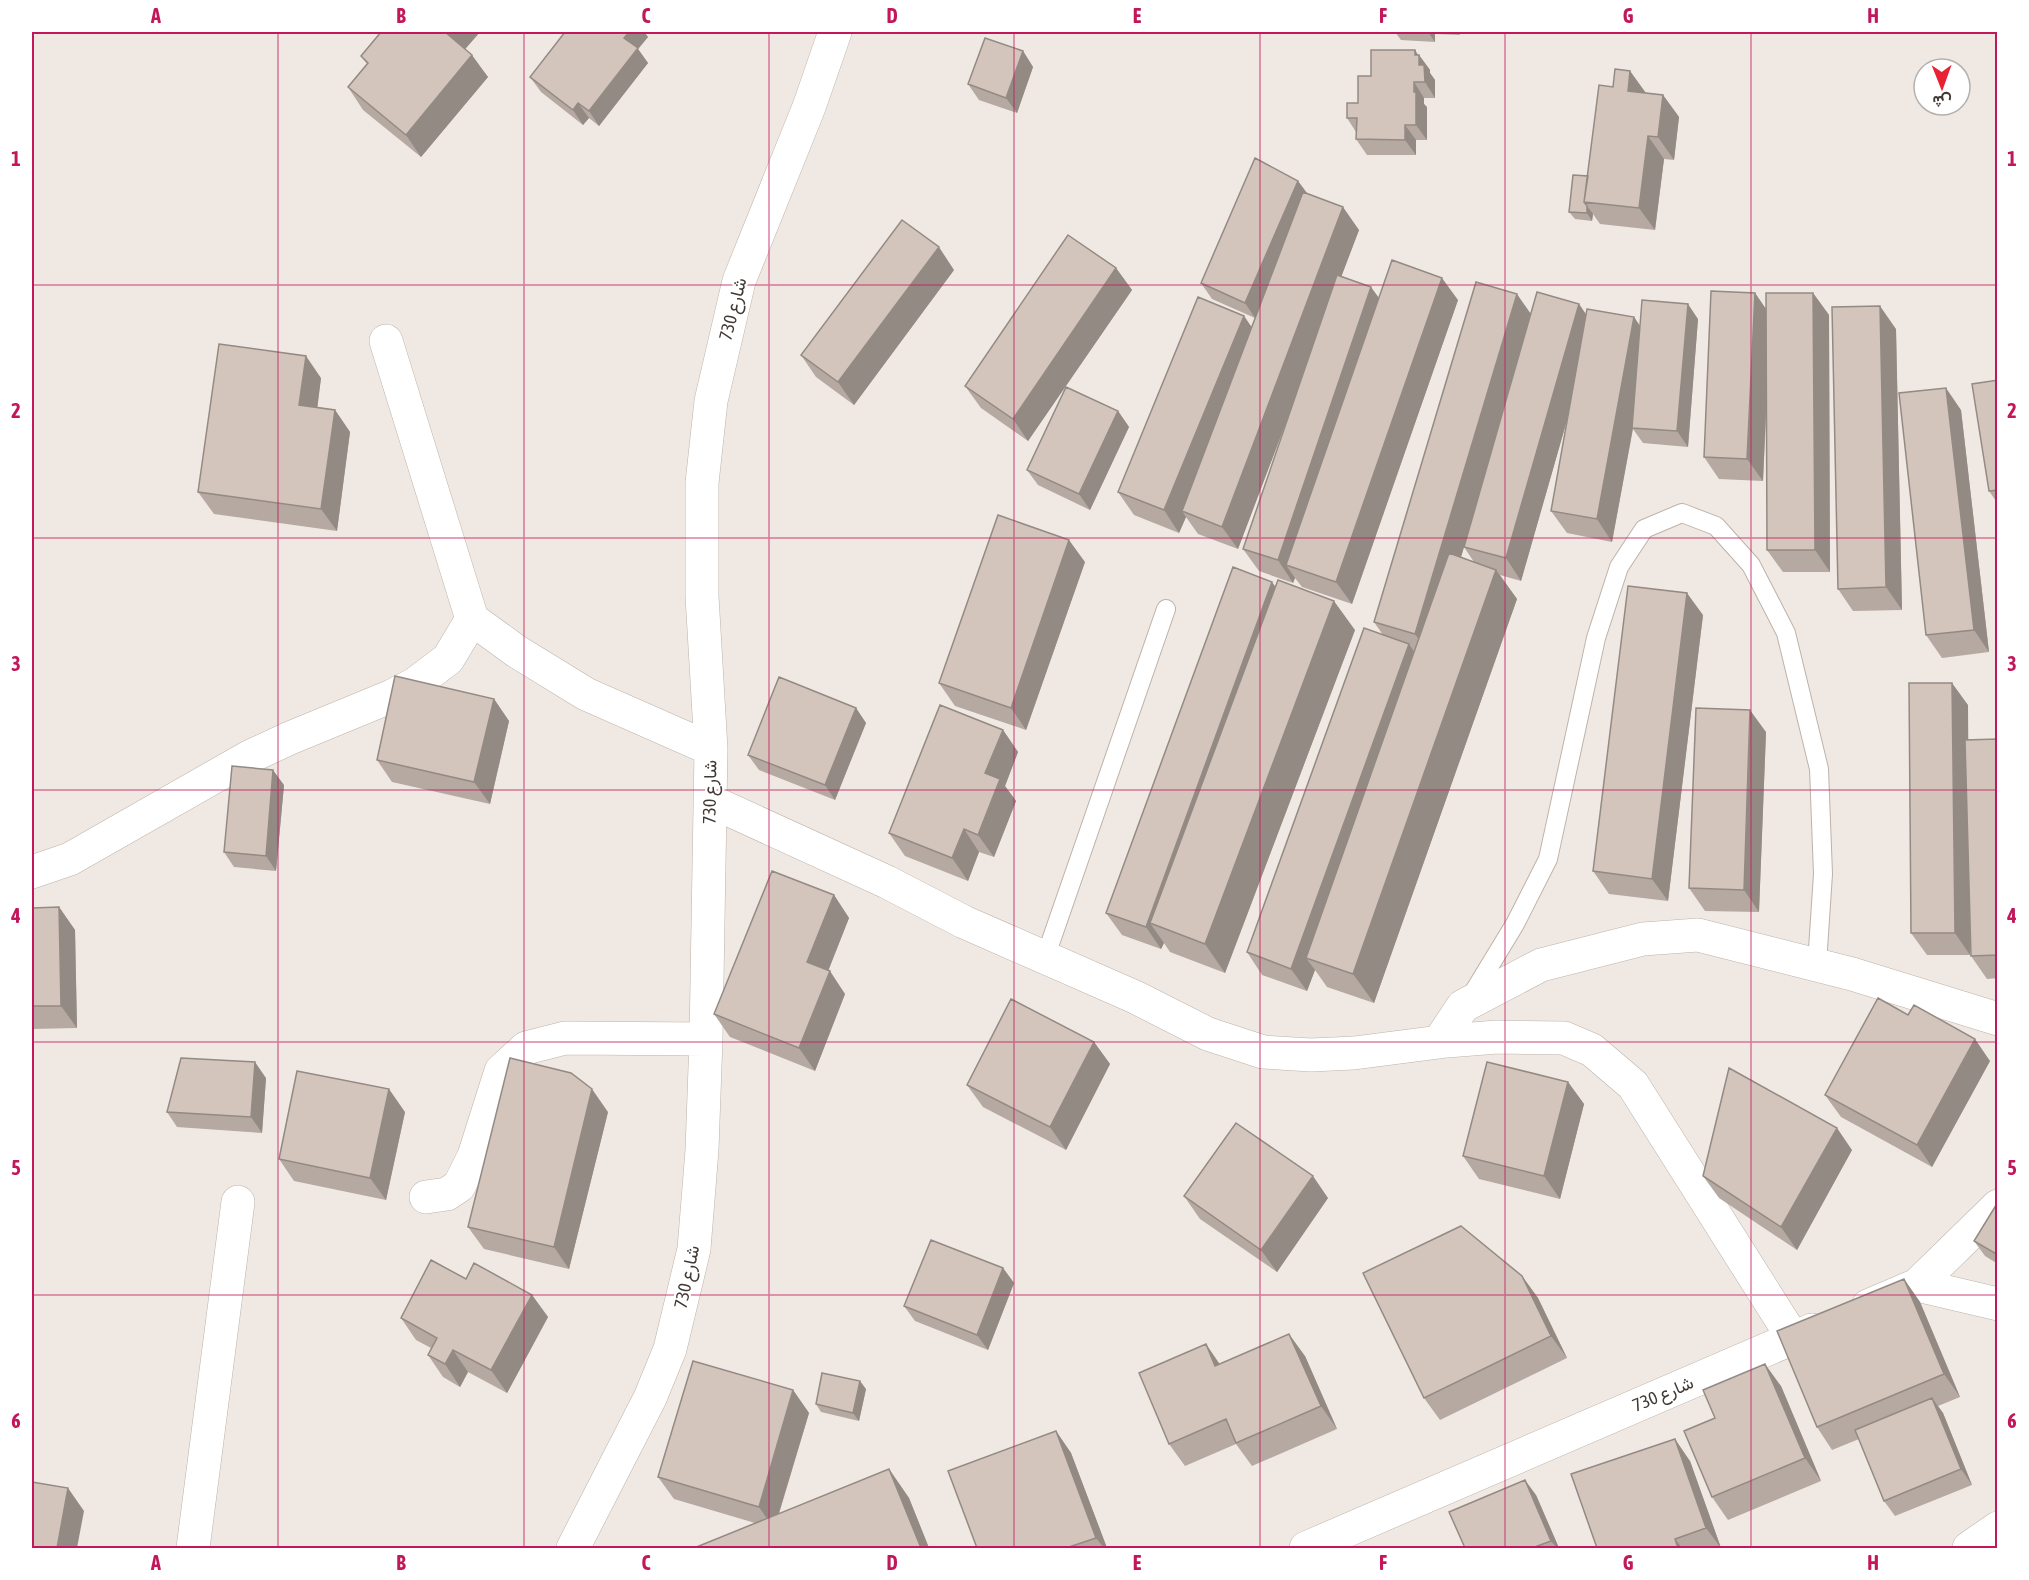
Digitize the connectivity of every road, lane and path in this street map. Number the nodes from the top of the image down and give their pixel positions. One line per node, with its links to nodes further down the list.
1 (835, 32): 5 (street, شارع 730)
2 (386, 340): 4 (street)
3 (1166, 609): 8 (lane)
4 (472, 619): 5 (street); 7 (street)
5 (711, 749): 6 (street, شارع 730)
6 (710, 801): 8 (street); 12 (street, شارع 730)
7 (32, 872)
8 (1045, 958): 13 (street)
9 (1817, 964): 10 (street); 10 (lane); 11 (street)
10 (1467, 1004): 13 (street)
11 (1998, 1019)
12 (706, 1039): 14 (street); 20 (street, شارع 730)
13 (1439, 1042): 19 (street)
14 (426, 1197)
15 (238, 1202): 22 (street)
16 (1998, 1206): 17 (street, شارع 730)
17 (1917, 1285): 18 (street); 19 (street, شارع 730)
18 (1998, 1304)
19 (1793, 1338): 25 (street, شارع 730)
20 (610, 1476): 23 (street); 24 (street, شارع 730)
21 (1998, 1528): 26 (street)
22 (193, 1548)
23 (557, 1548)
24 (573, 1548)
25 (1306, 1548)
26 (1969, 1548)

